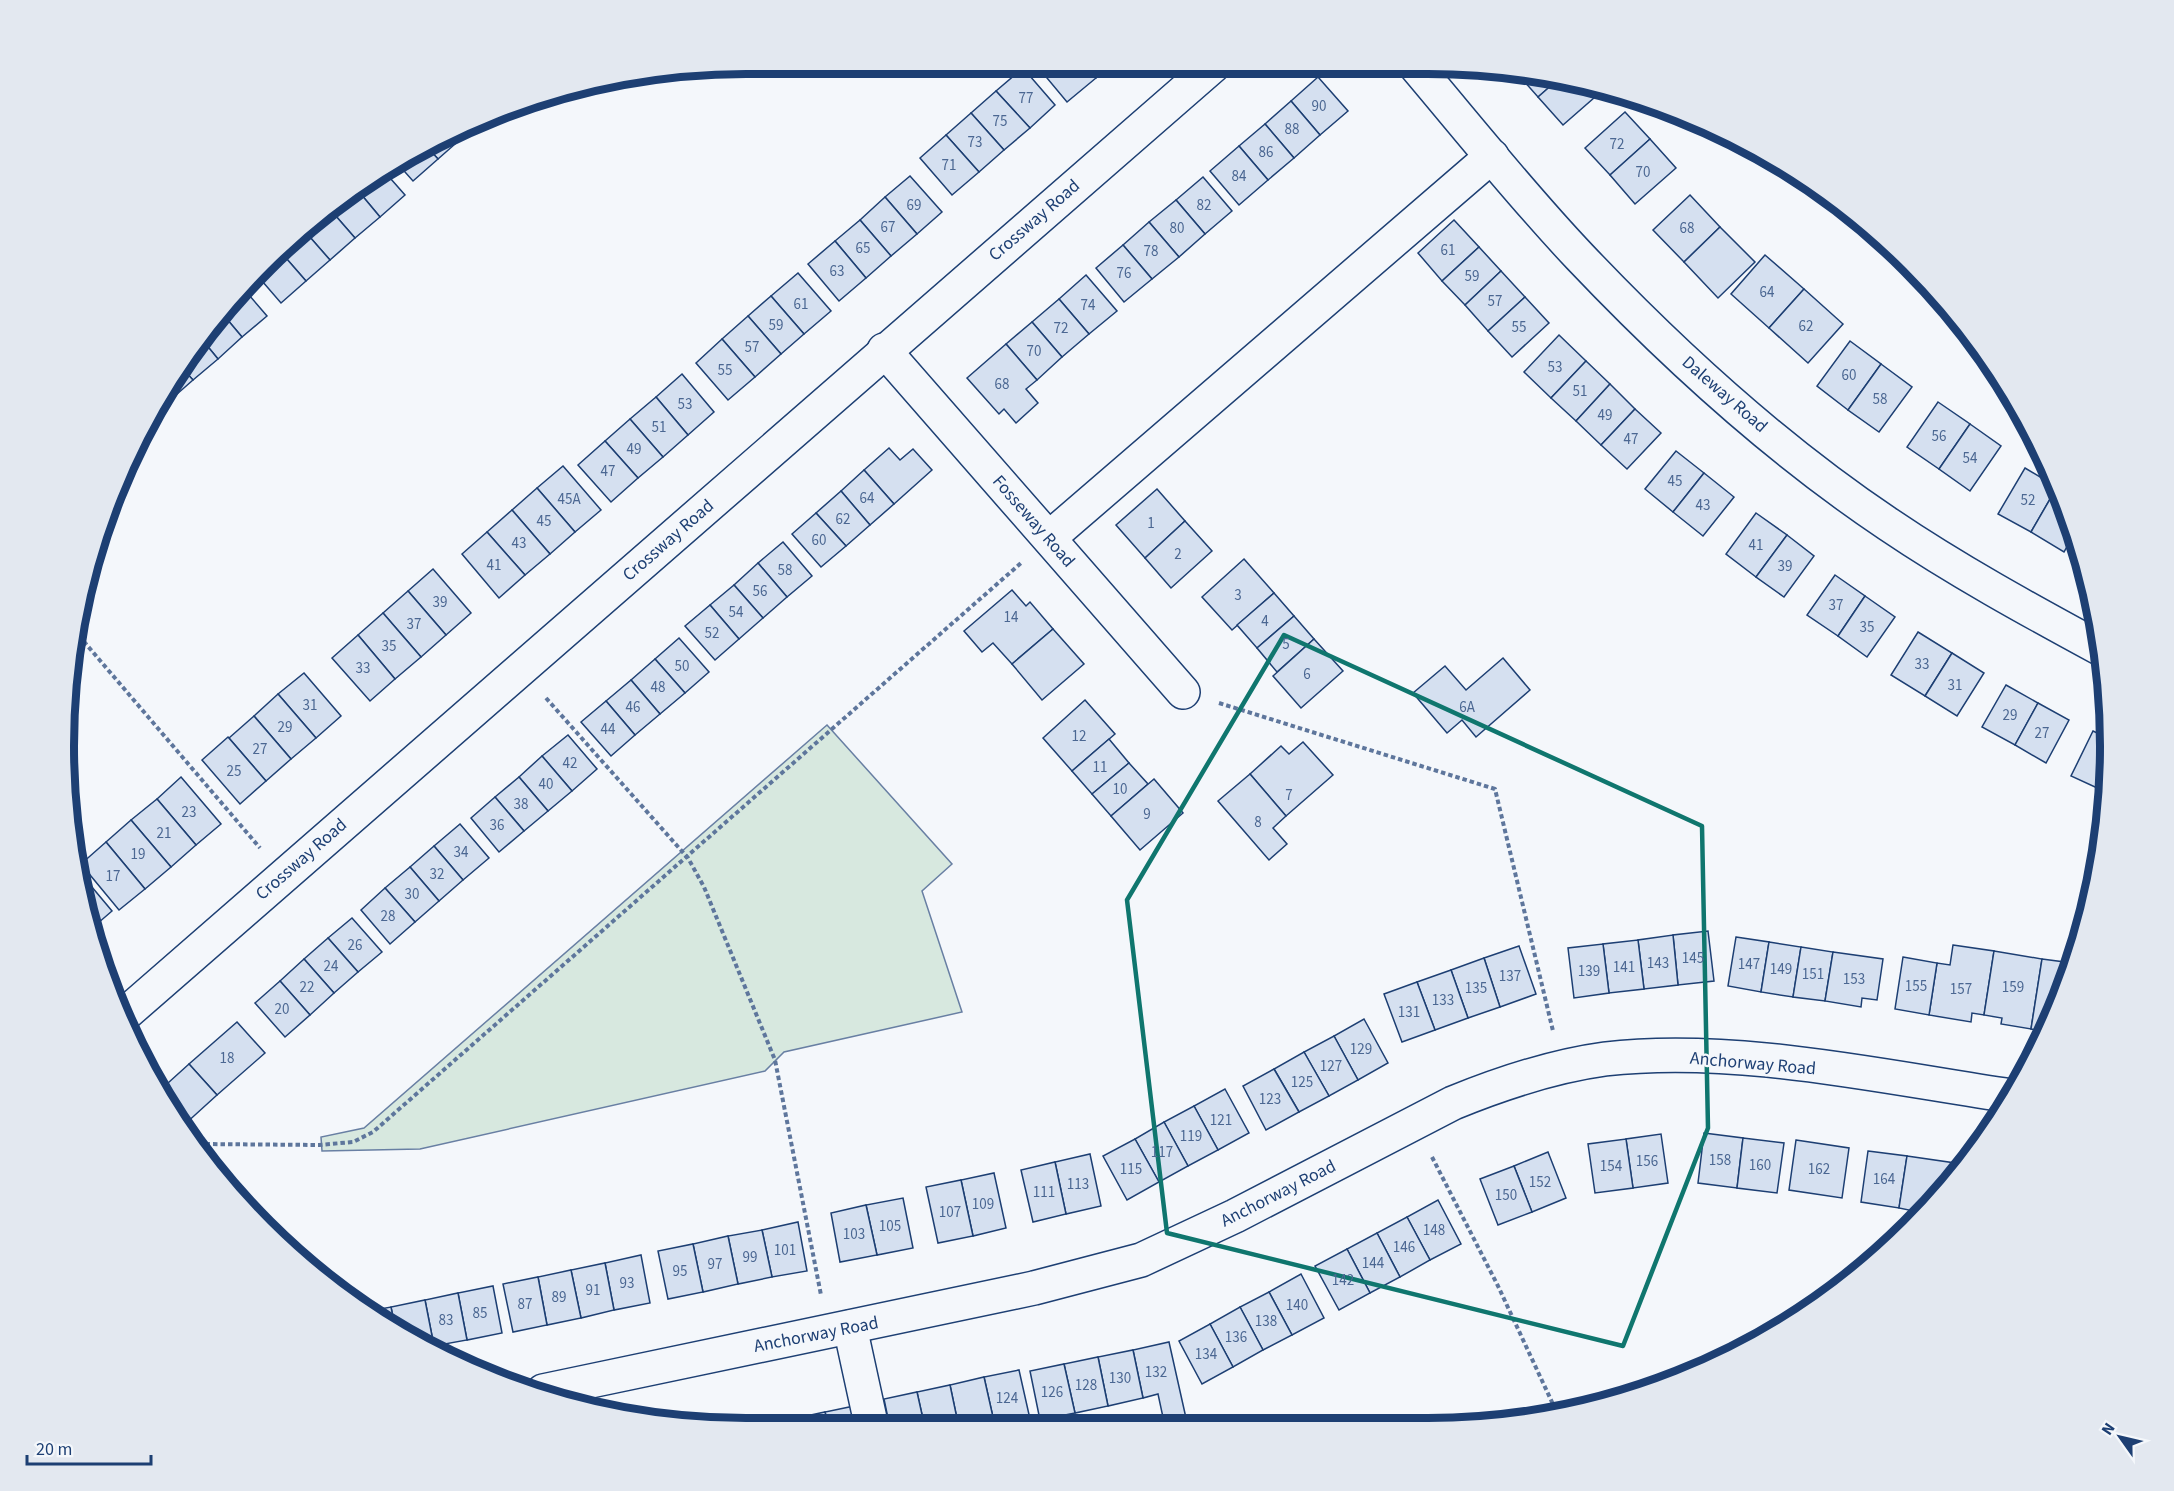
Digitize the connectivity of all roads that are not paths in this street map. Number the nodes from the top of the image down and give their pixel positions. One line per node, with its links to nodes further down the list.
1 (1205, 73): 4 (street, Crossway Road)
2 (1421, 73): 3 (street, Daleway Road)
3 (1492, 156): 5 (street); 6 (street, Daleway Road)
4 (884, 350): 5 (street, Fosseway Road); 8 (street, Crossway Road)
5 (1049, 538): 7 (street, Fosseway Road)
6 (2093, 644)
7 (1184, 692)
8 (129, 1011)
9 (2002, 1095): 10 (street, Anchorway Road)
10 (839, 1329): 11 (street, Anchorway Road); 12 (street)
11 (552, 1389)
12 (869, 1418)

